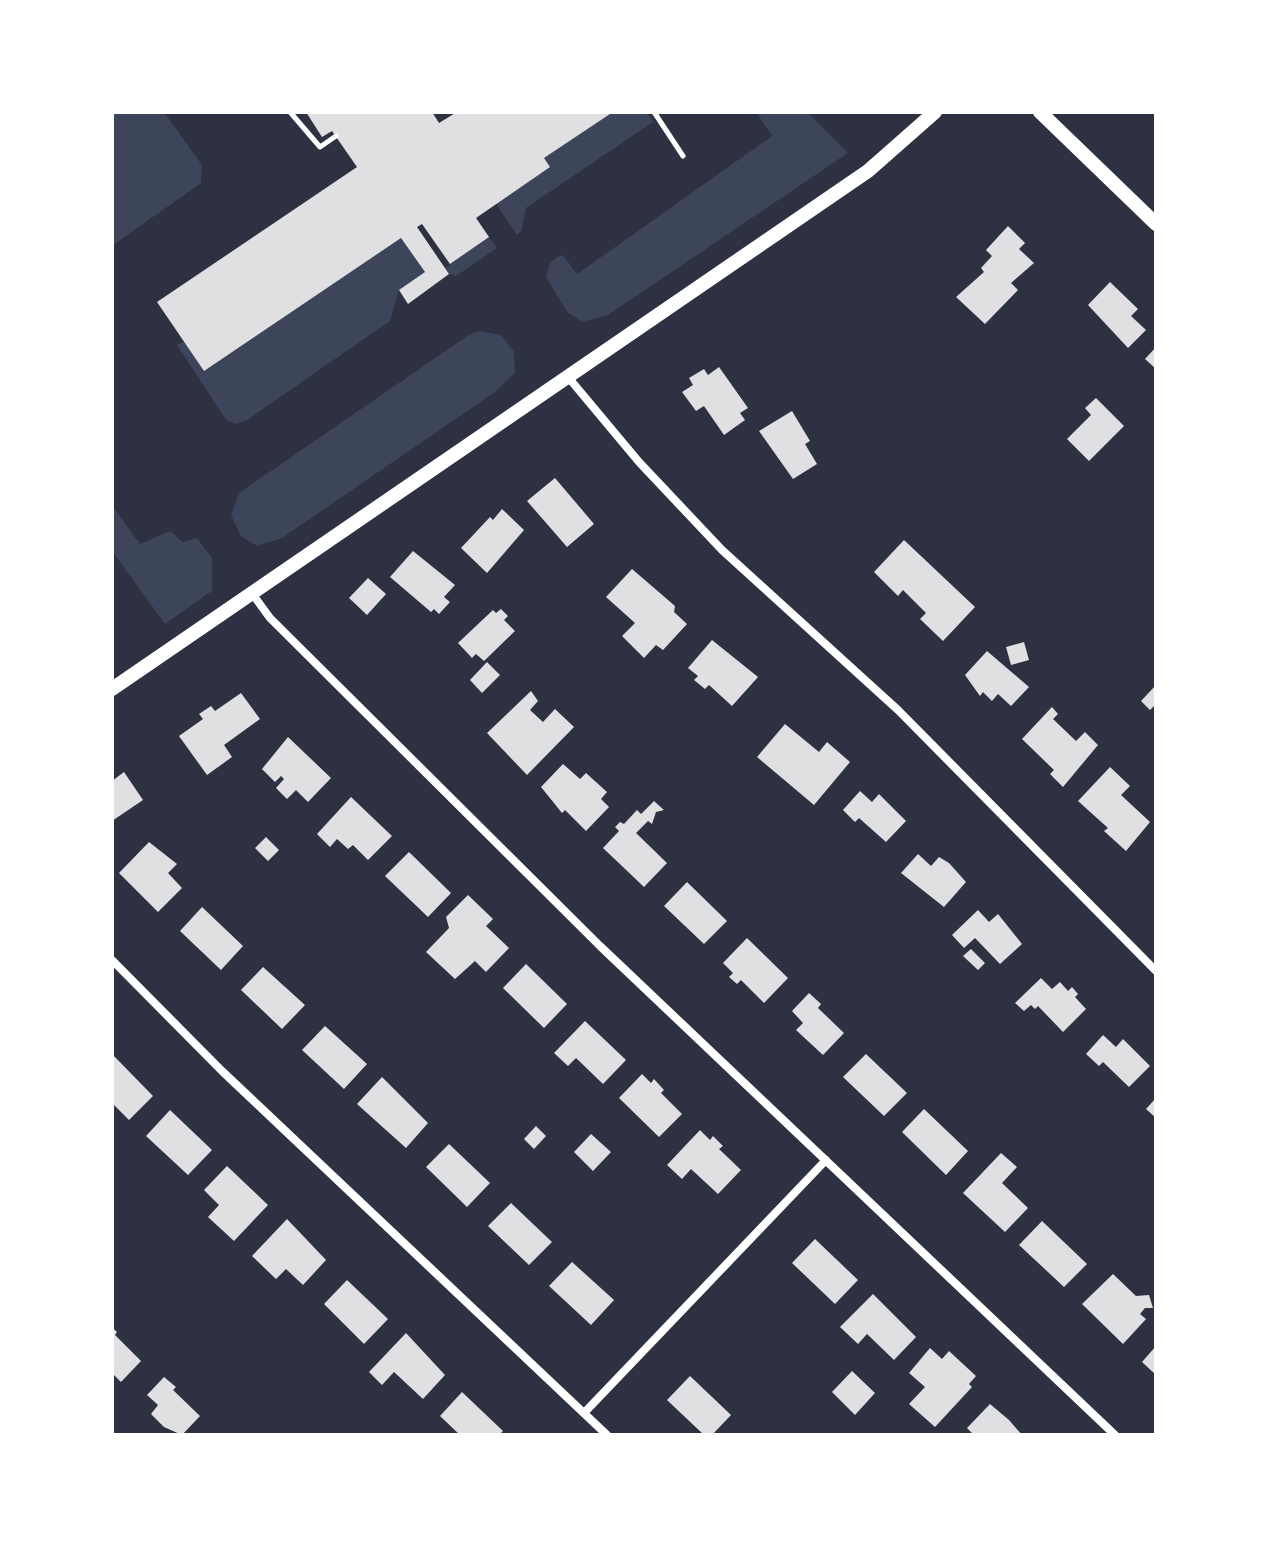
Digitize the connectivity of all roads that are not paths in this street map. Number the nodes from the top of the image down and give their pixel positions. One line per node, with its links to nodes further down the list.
1 (935, 112): 4 (street)
2 (1040, 112): 3 (street)
3 (1156, 224)
4 (568, 377): 5 (street); 8 (street)
5 (251, 592): 6 (street); 9 (street)
6 (112, 689)
7 (112, 960): 10 (street)
8 (1156, 971)
9 (826, 1160): 10 (street); 12 (street)
10 (584, 1413): 11 (street)
11 (607, 1435)
12 (1115, 1435)

